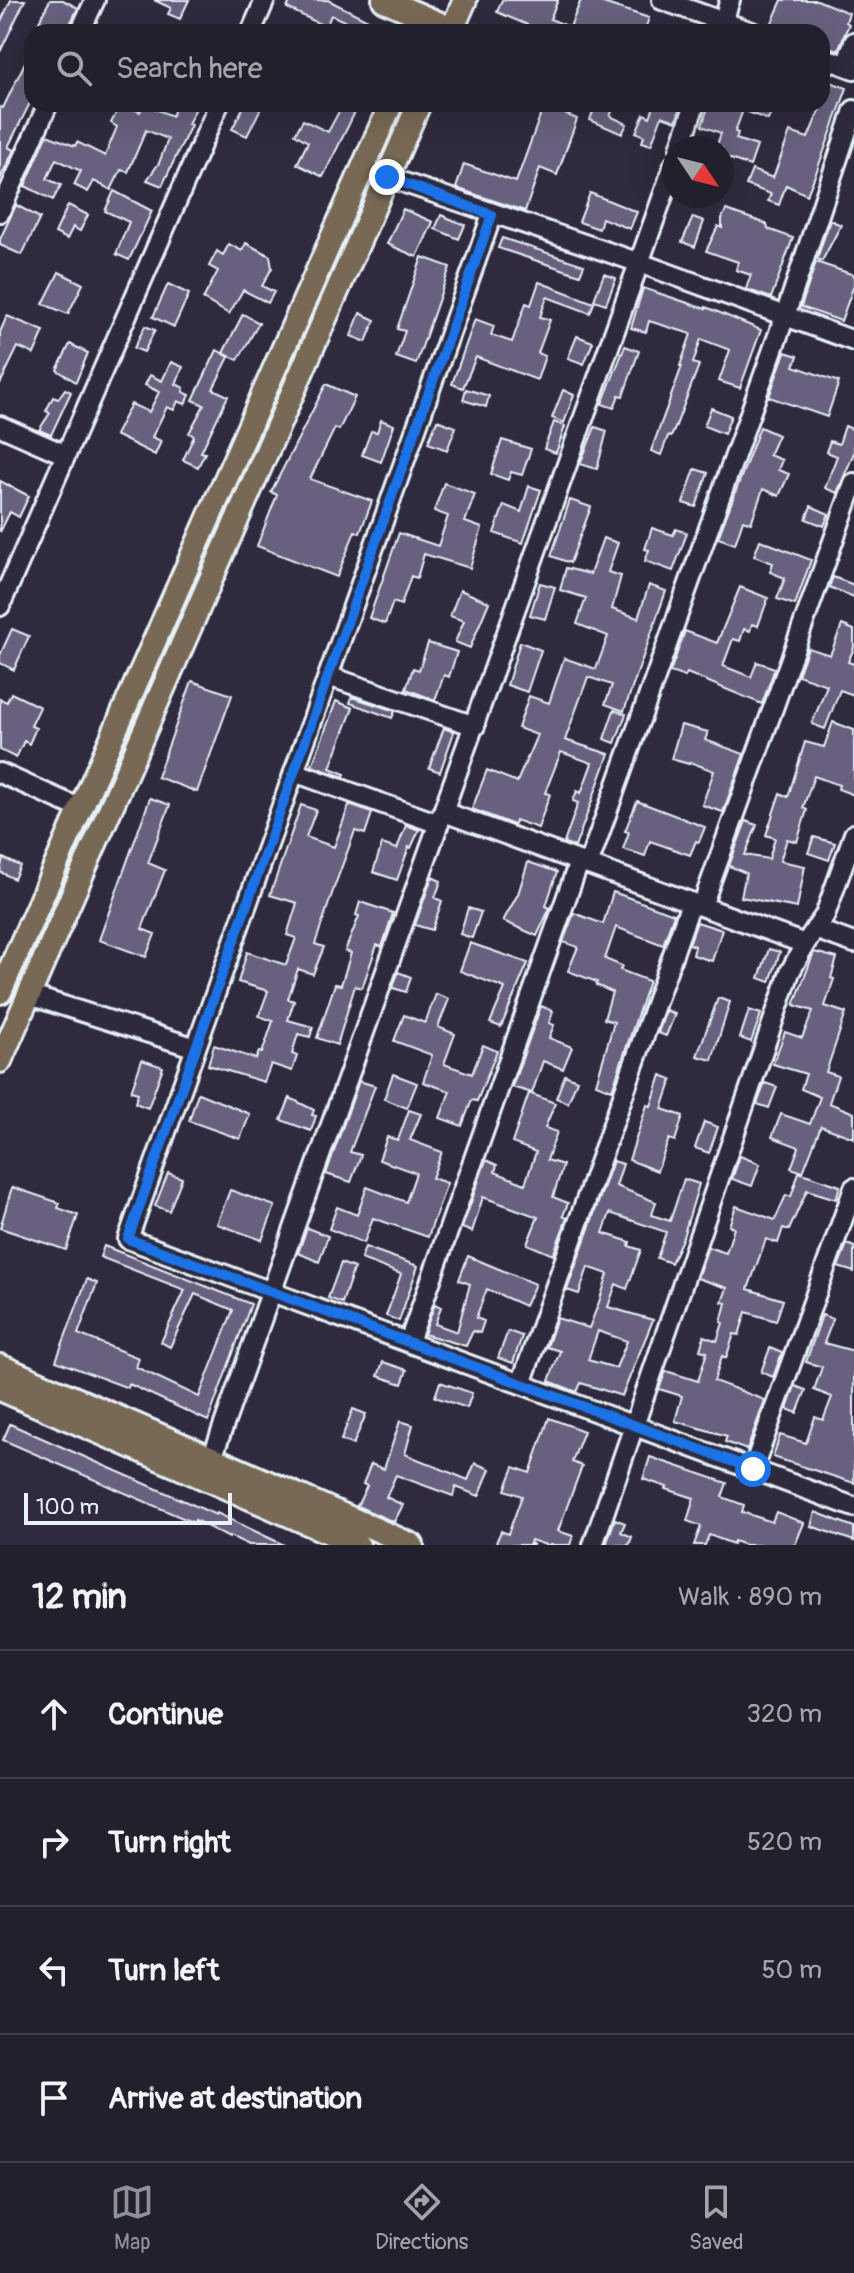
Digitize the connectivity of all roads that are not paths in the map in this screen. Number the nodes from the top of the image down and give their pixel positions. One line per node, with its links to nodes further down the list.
1 (95, 0): 8 (street)
2 (265, 0): 9 (street)
3 (384, 0): 7 (main road)
4 (465, 0): 10 (main road)
5 (662, 0): 11 (street)
6 (730, 0): 12 (street)
7 (430, 17)
8 (84, 24)
9 (254, 24)
10 (454, 24)
11 (714, 24)
12 (722, 24)
13 (854, 42): 15 (street)
14 (830, 60): 15 (street)
15 (850, 67)
16 (854, 110): 28 (street)
17 (44, 112): 25 (street)
18 (216, 112): 31 (street)
19 (387, 112): 38 (main road)
20 (415, 112): 23 (main road)
21 (692, 112): 22 (street)
22 (684, 136)
23 (387, 177): 26 (street); 46 (main road)
24 (662, 200): 27 (street)
25 (0, 212)
26 (492, 215): 27 (street); 34 (street)
27 (640, 263): 28 (street); 35 (street)
28 (785, 316): 29 (street); 41 (street)
29 (854, 341)
30 (0, 426): 31 (street)
31 (66, 455): 33 (street)
32 (854, 483): 42 (street)
33 (0, 606)
34 (328, 676): 35 (street); 36 (street)
35 (475, 726): 39 (street)
36 (294, 772): 39 (street); 47 (street)
37 (0, 773): 38 (street)
38 (81, 809): 45 (main road)
39 (441, 818): 41 (street); 50 (street)
40 (854, 834): 43 (street)
41 (584, 863): 42 (street); 51 (street)
42 (697, 904): 43 (street); 53 (street)
43 (810, 936): 44 (street); 55 (street)
44 (854, 943)
45 (0, 992)
46 (29, 995): 47 (street); 48 (main road)
47 (196, 1048): 50 (street)
48 (0, 1061)
49 (854, 1188): 57 (street)
50 (272, 1292): 51 (street); 56 (street)
51 (409, 1342): 53 (street)
52 (0, 1366): 56 (main road)
53 (521, 1384): 55 (street)
54 (0, 1389): 59 (main road)
55 (635, 1426): 57 (street); 61 (street)
56 (212, 1458): 60 (main road)
57 (753, 1469): 58 (street)
58 (854, 1507)
59 (344, 1542)
60 (412, 1545)
61 (593, 1545)

